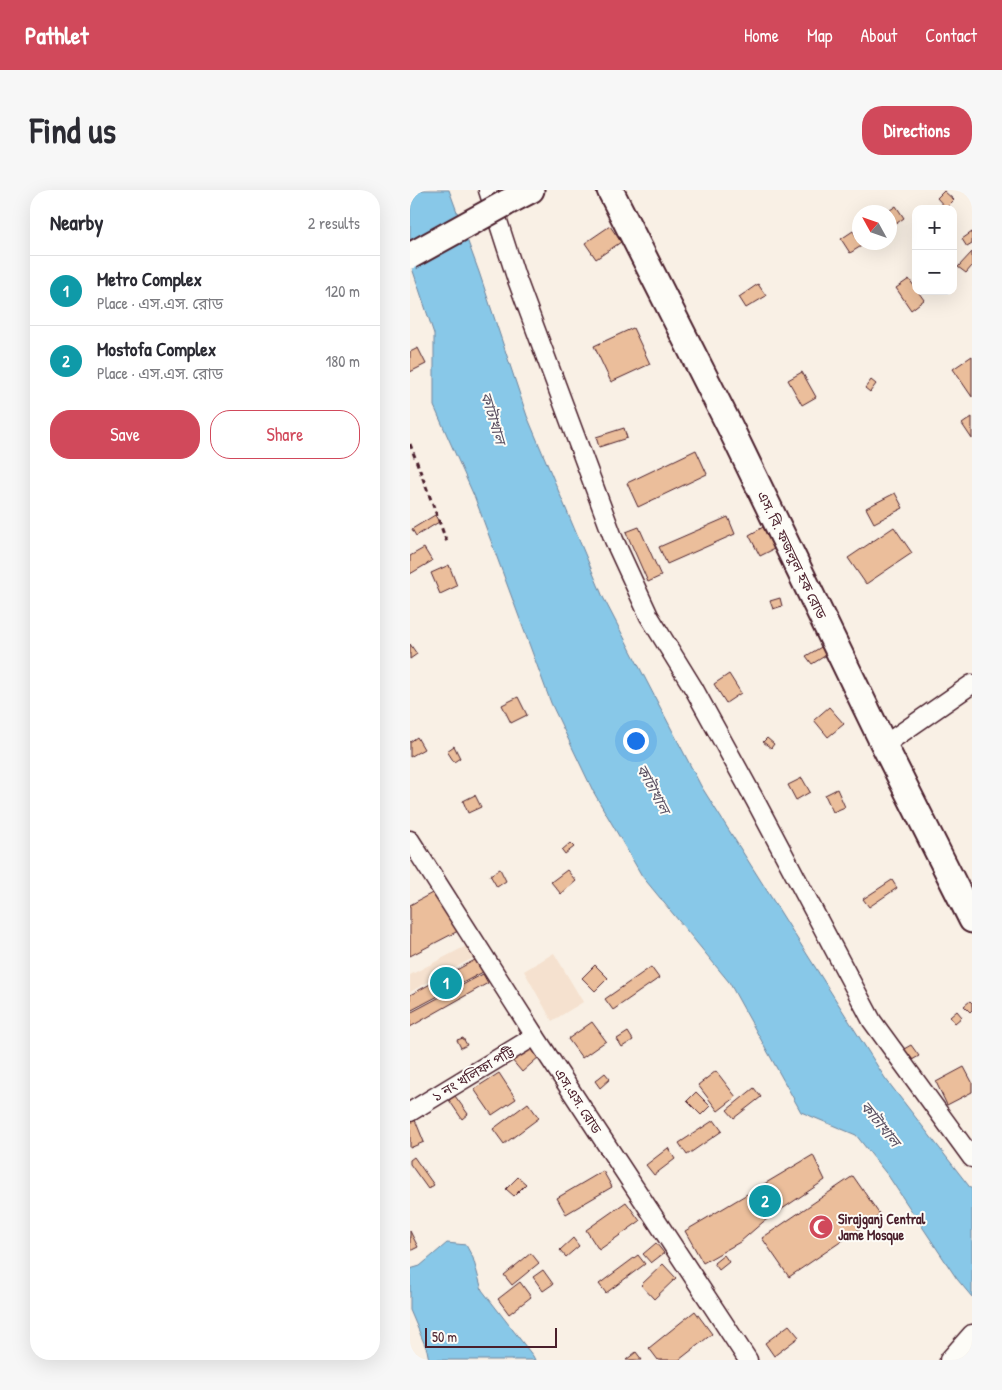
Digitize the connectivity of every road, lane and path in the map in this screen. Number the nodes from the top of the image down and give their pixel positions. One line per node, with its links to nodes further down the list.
1 (531, 190): 3 (main road)
2 (610, 190): 8 (main road, এস. বি. ফজলুল হক রোড)
3 (497, 196): 4 (main road, bridge); 13 (street)
4 (410, 256)
5 (410, 444): 6 (path)
6 (448, 545)
7 (972, 684): 8 (street)
8 (884, 745): 10 (main road, এস. বি. ফজলুল হক রোড)
9 (410, 840): 11 (street, এস.এস. রোড)
10 (972, 920)
11 (535, 1036): 12 (street, ১ নং খলিফা পট্টি); 15 (street, এস.এস. রোড)
12 (410, 1112)
13 (972, 1158)
14 (970, 1340): 16 (street)
15 (748, 1360)
16 (949, 1360)

